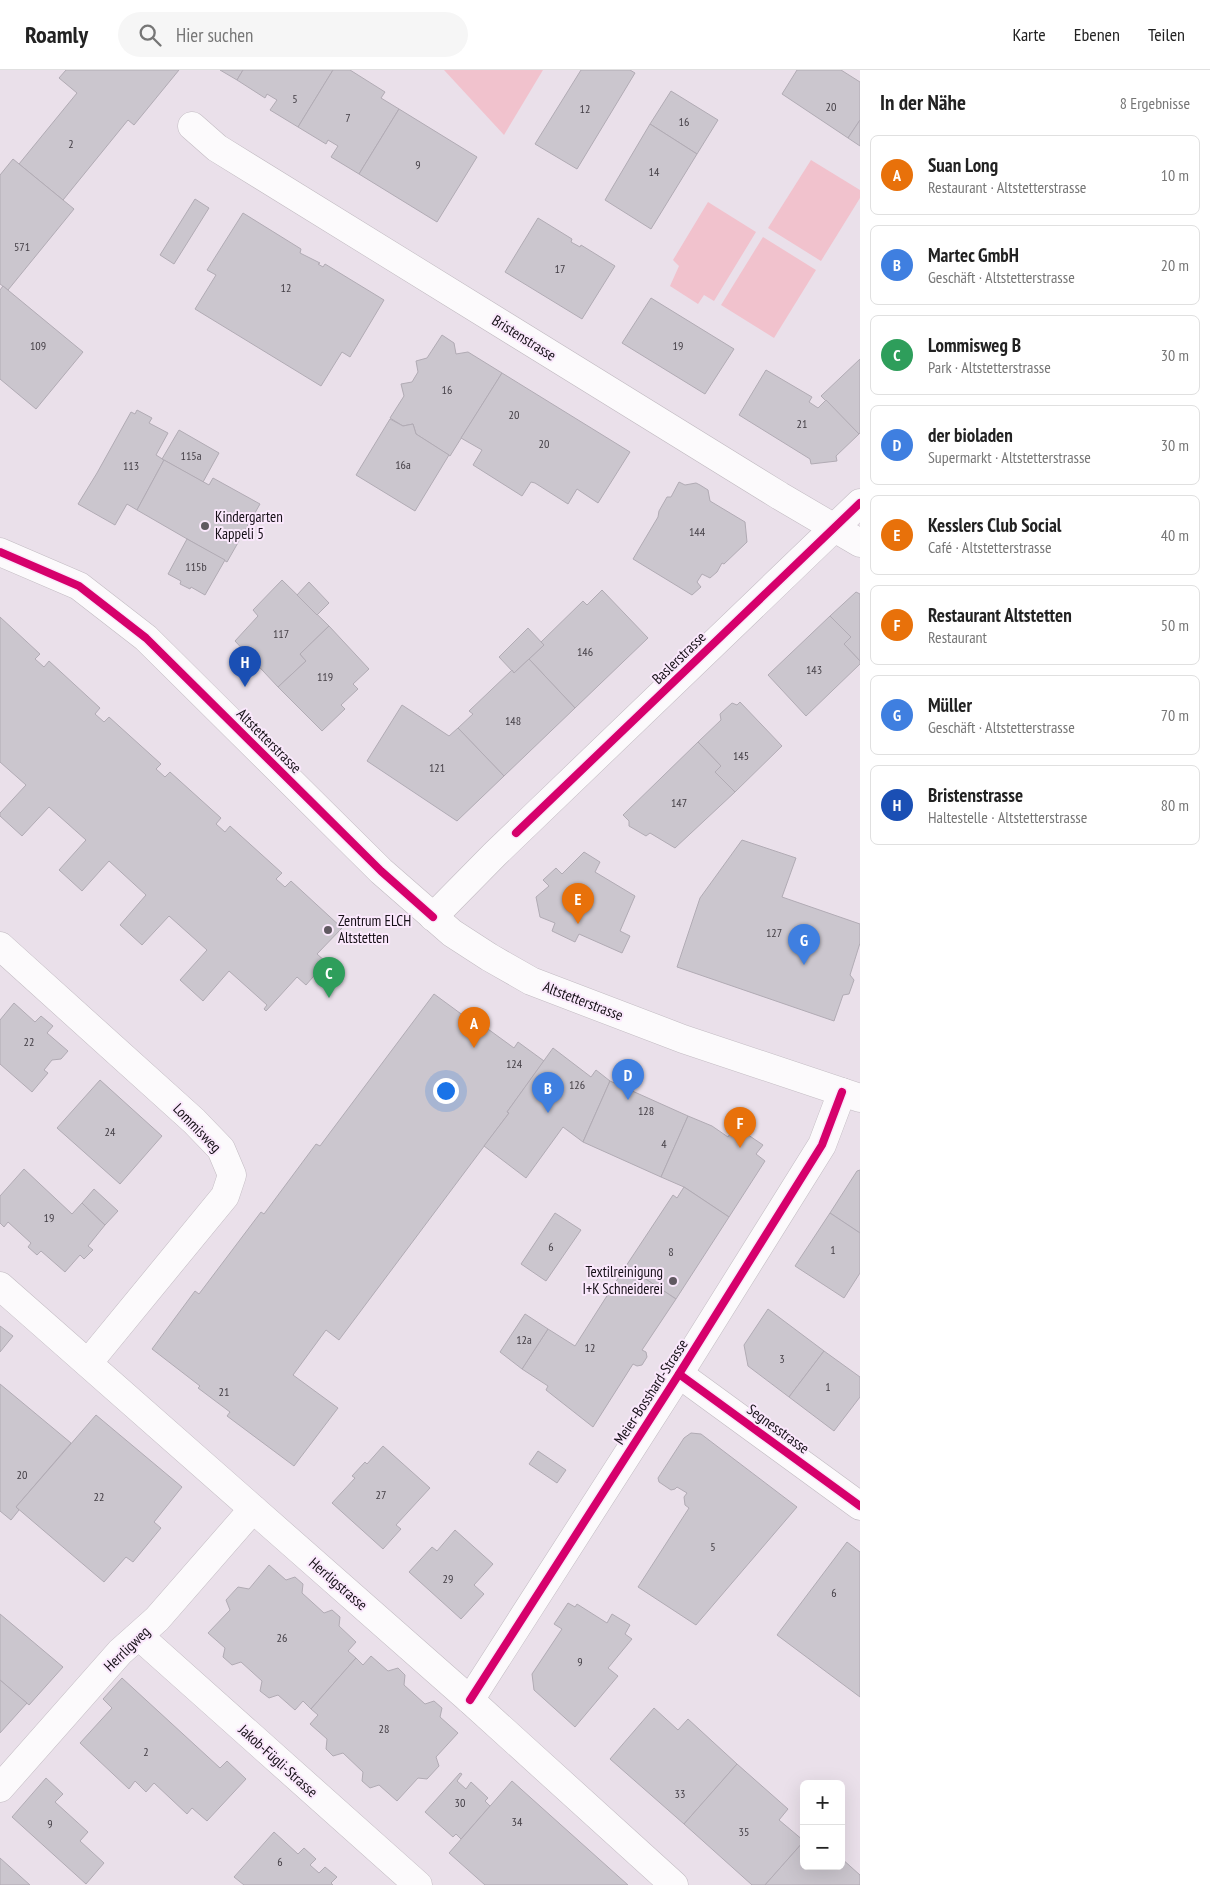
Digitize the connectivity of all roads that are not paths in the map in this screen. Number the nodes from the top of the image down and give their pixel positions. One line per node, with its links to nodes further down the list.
1 (192, 126): 3 (street, Bristenstrasse)
2 (860, 503): 3 (street, Baslerstrasse)
3 (834, 528): 4 (street, Bristenstrasse); 6 (street, Baslerstrasse)
4 (860, 543)
5 (0, 552): 6 (street, Altstetterstrasse)
6 (433, 918): 8 (street, Altstetterstrasse)
7 (0, 946): 10 (street, Lommisweg)
8 (851, 1095): 11 (street, Meier-Bosshard-Strasse)
9 (0, 1286): 10 (street, Herrligstrasse)
10 (88, 1363): 13 (street, Herrligstrasse)
11 (679, 1374): 12 (street, Segnesstrasse); 15 (street, Meier-Bosshard-Strasse)
12 (860, 1506)
13 (253, 1509): 14 (street, Herrligweg); 15 (street, Herrligstrasse)
14 (139, 1636): 16 (street, Herrligweg); 17 (street, Jakob-Fügli-Strasse)
15 (470, 1700): 18 (street, Herrligstrasse)
16 (0, 1788)
17 (418, 1885)
18 (674, 1885)

